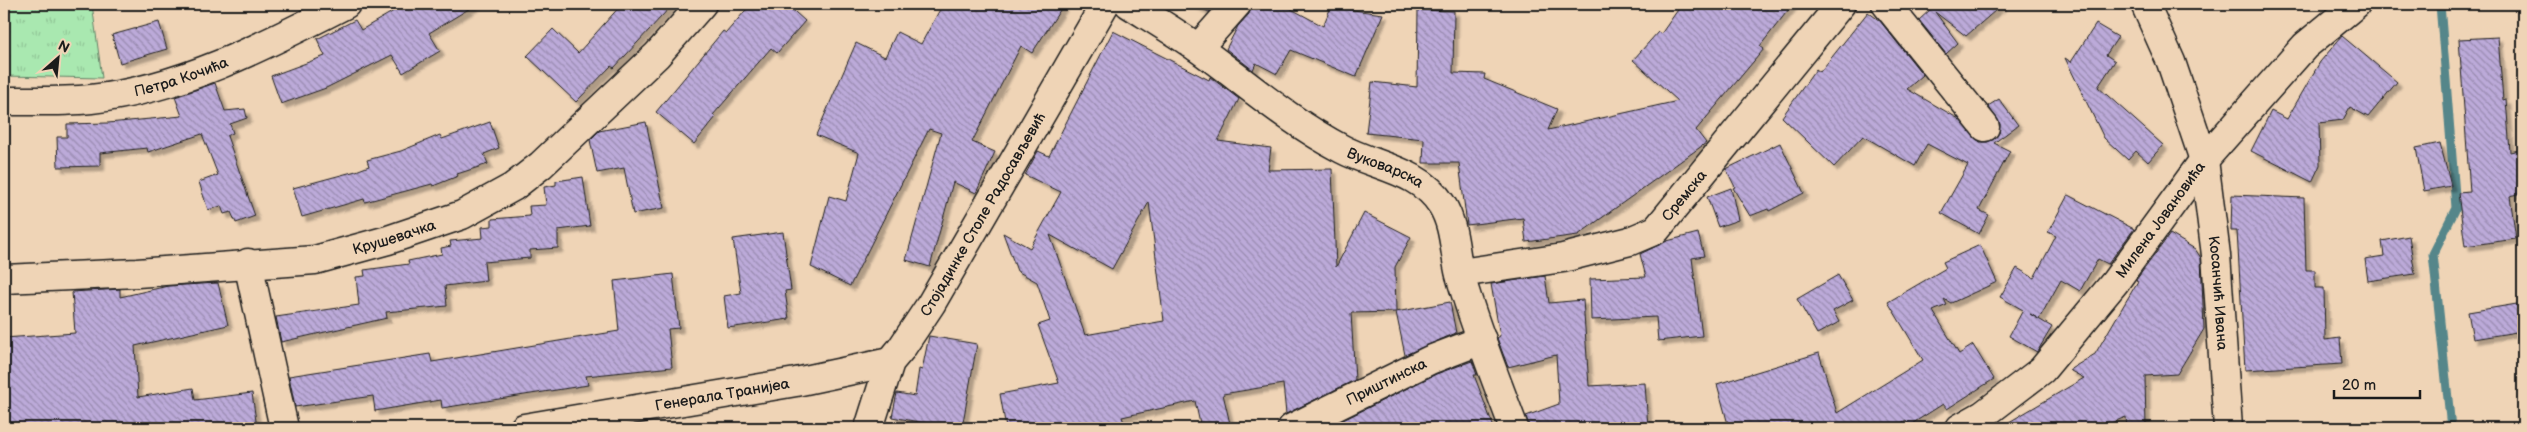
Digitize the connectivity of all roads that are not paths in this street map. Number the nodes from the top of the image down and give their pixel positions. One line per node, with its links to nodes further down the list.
1 (346, 4): 11 (street, Петра Кочића)
2 (702, 4): 14 (street, Крушевачка)
3 (1105, 4): 18 (street, Стојадинке Столе Радосављевић)
4 (1130, 4): 10 (street, Вуковарска)
5 (1237, 4): 10 (street)
6 (1841, 4): 15 (street, Сремска)
7 (1886, 4): 12 (street)
8 (2146, 4): 13 (street, Косанчић Ивана)
9 (2356, 4): 13 (street, Милена Јовановића)
10 (1198, 48): 15 (street, Вуковарска)
11 (4, 101)
12 (1985, 127)
13 (2204, 160): 19 (street, Милена Јовановића); 25 (street, Косанчић Ивана)
14 (248, 263): 16 (street, Крушевачка); 20 (street)
15 (1460, 273): 17 (street, Вуковарска)
16 (4, 279)
17 (1482, 340): 23 (street, Приштинска); 24 (street, Вуковарска)
18 (890, 362): 21 (street, Генерала Транијеа); 22 (street, Стојадинке Столе Радосављевић)
19 (1973, 425)
20 (284, 428)
21 (524, 428)
22 (869, 428)
23 (1292, 428)
24 (1514, 428)
25 (2228, 428)

